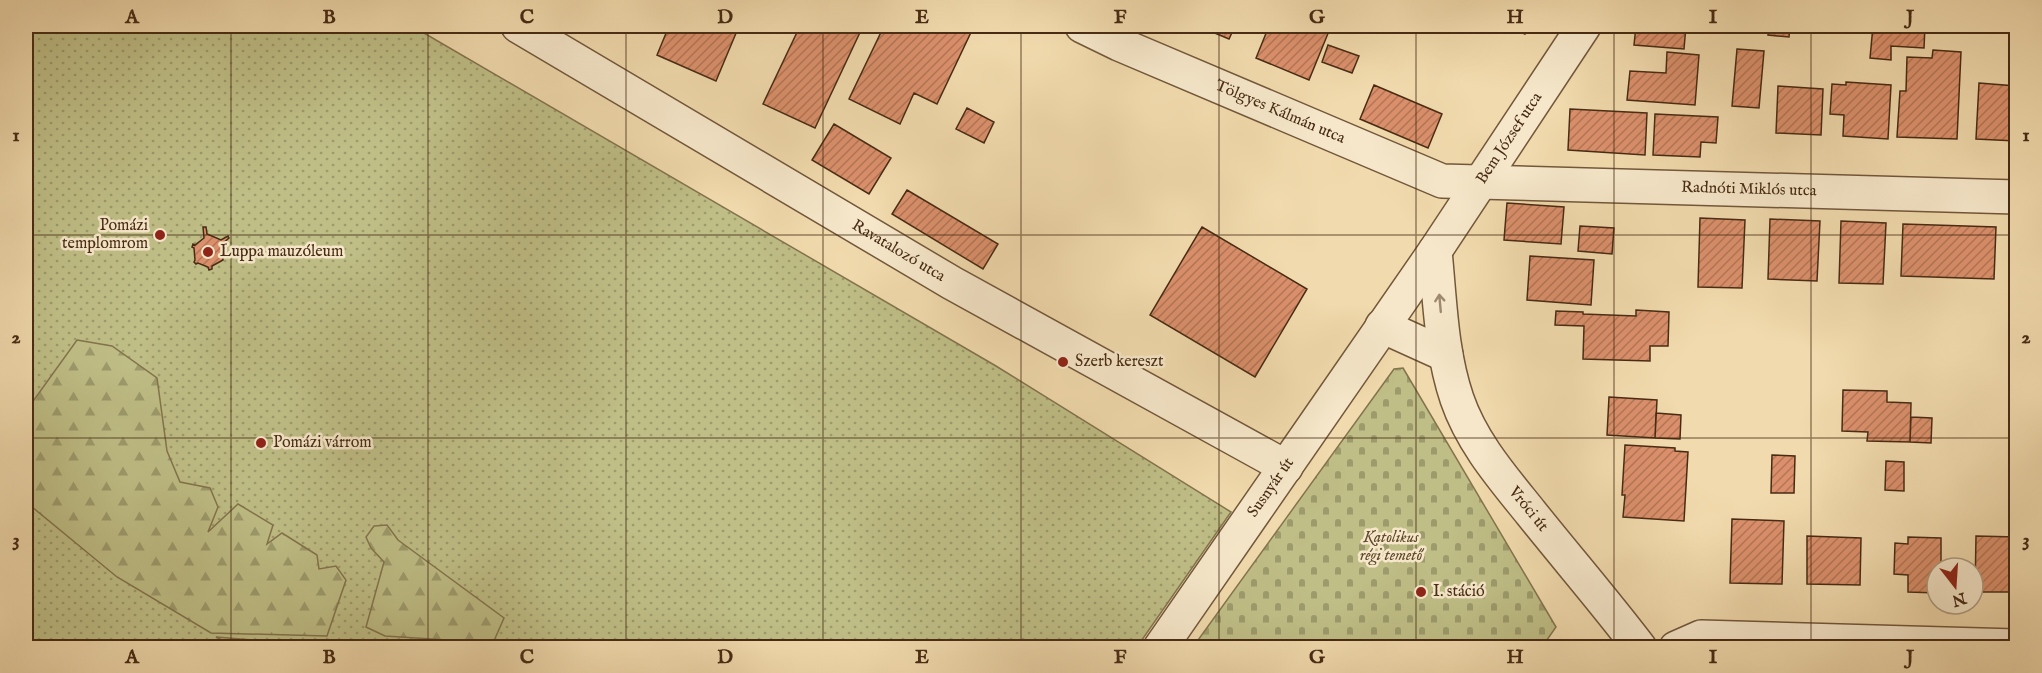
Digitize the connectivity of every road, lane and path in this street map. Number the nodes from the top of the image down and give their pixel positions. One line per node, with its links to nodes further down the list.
1 (518, 26): 10 (street, Ravatalozó utca)
2 (1082, 26): 4 (street, Tölgyes Kálmán utca)
3 (1584, 26): 5 (street, Bem József utca)
4 (1122, 35): 5 (street, Tölgyes Kálmán utca)
5 (1483, 181): 6 (street, Radnóti Miklós utca); 7 (street, Bem József utca)
6 (2016, 197)
7 (1435, 251): 8 (street, Bem József utca); 9 (street, Vróci út, one-way to 7)
8 (1382, 326): 9 (street); 10 (street, Susnyár út)
9 (1446, 355): 13 (street, Vróci út)
10 (1286, 468): 12 (street, Susnyár út)
11 (2016, 646): 14 (street)
12 (1160, 648)
13 (1640, 648)
14 (1676, 648)

